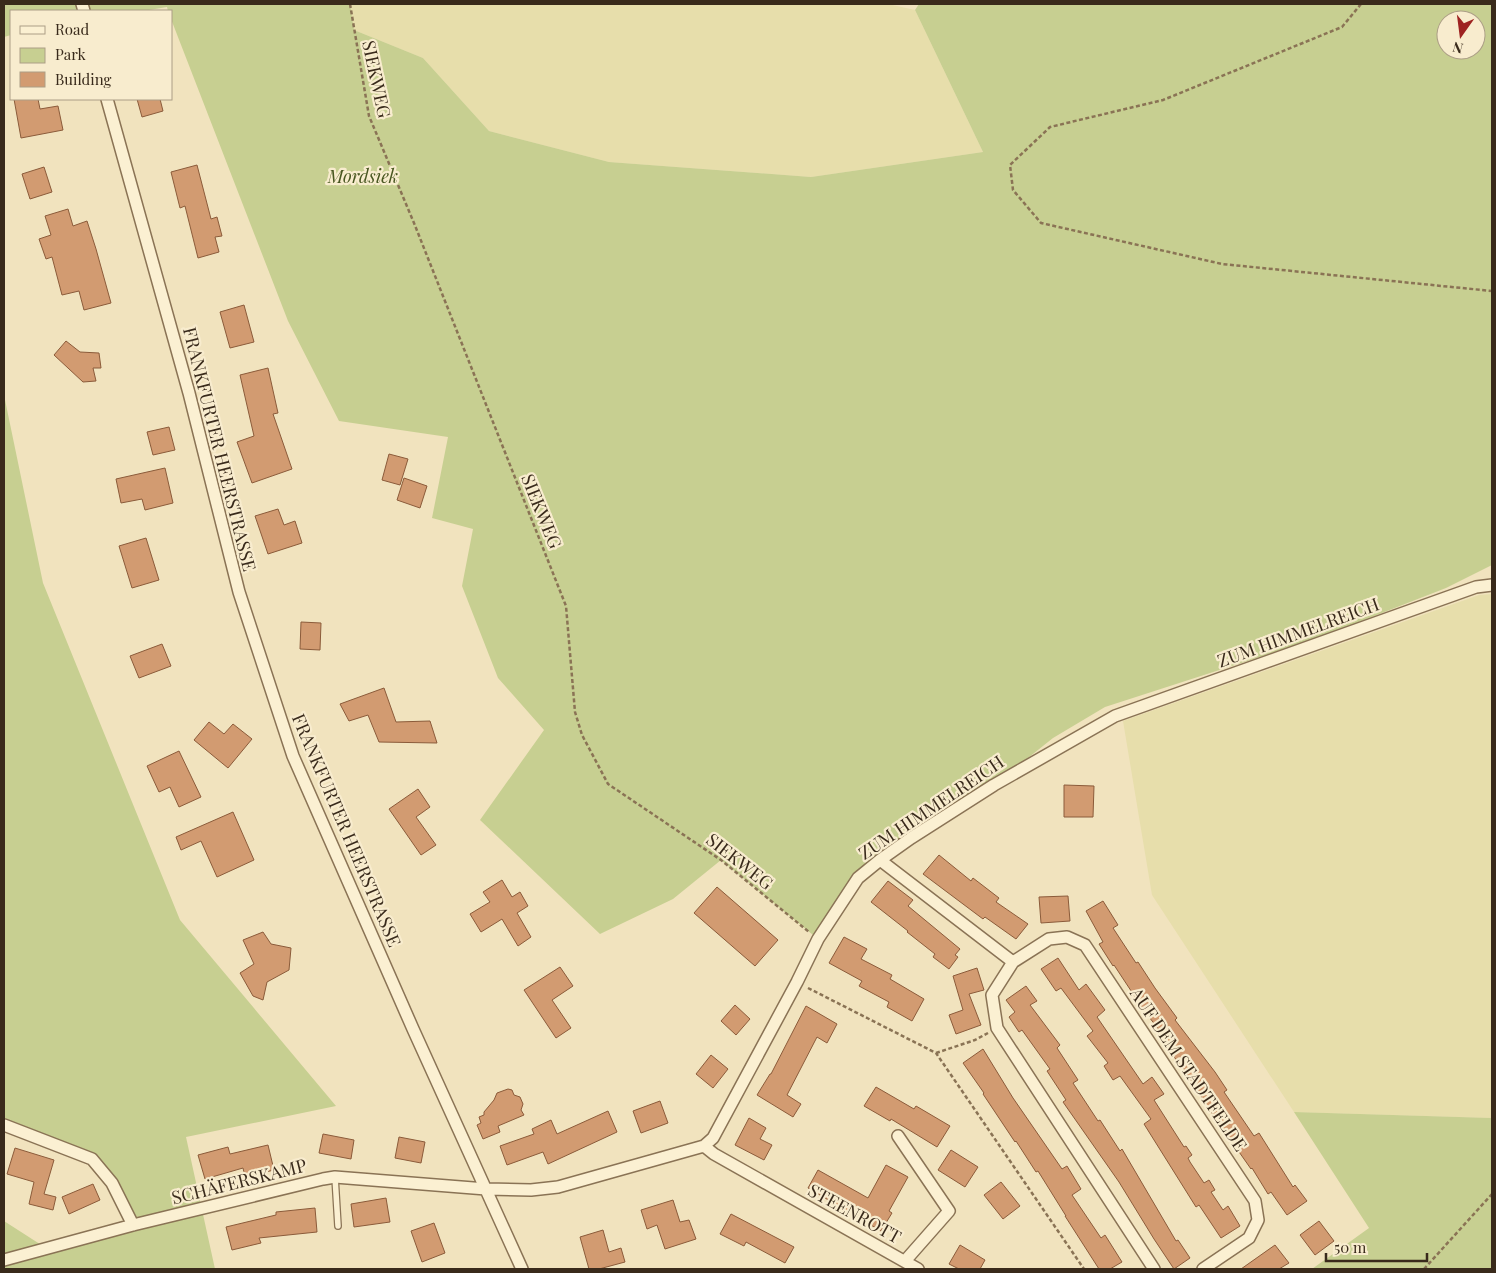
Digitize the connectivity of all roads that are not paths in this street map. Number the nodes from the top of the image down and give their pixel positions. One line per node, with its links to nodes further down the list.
1 (108, 100): 9 (street, FRANKFURTER HEERSTRASSE)
2 (1492, 585): 3 (street, ZUM HIMMELREICH)
3 (880, 860): 4 (street); 7 (street, ZUM HIMMELREICH)
4 (1013, 962): 16 (street, AUF DEM STADTFELDE); 17 (street, AUF DEM STADTFELDE)
5 (4, 1125): 10 (street)
6 (898, 1136): 13 (street, STEENROTT)
7 (704, 1146): 9 (street); 13 (street, STEENROTT)
8 (335, 1177): 9 (street, SCHÄFERSKAMP); 10 (street, SCHÄFERSKAMP); 11 (lane)
9 (486, 1189): 14 (street, FRANKFURTER HEERSTRASSE)
10 (133, 1225): 12 (street, SCHÄFERSKAMP)
11 (338, 1226)
12 (4, 1260)
13 (904, 1261): 15 (street)
14 (522, 1269)
15 (918, 1269)
16 (1154, 1269)
17 (1204, 1269)

